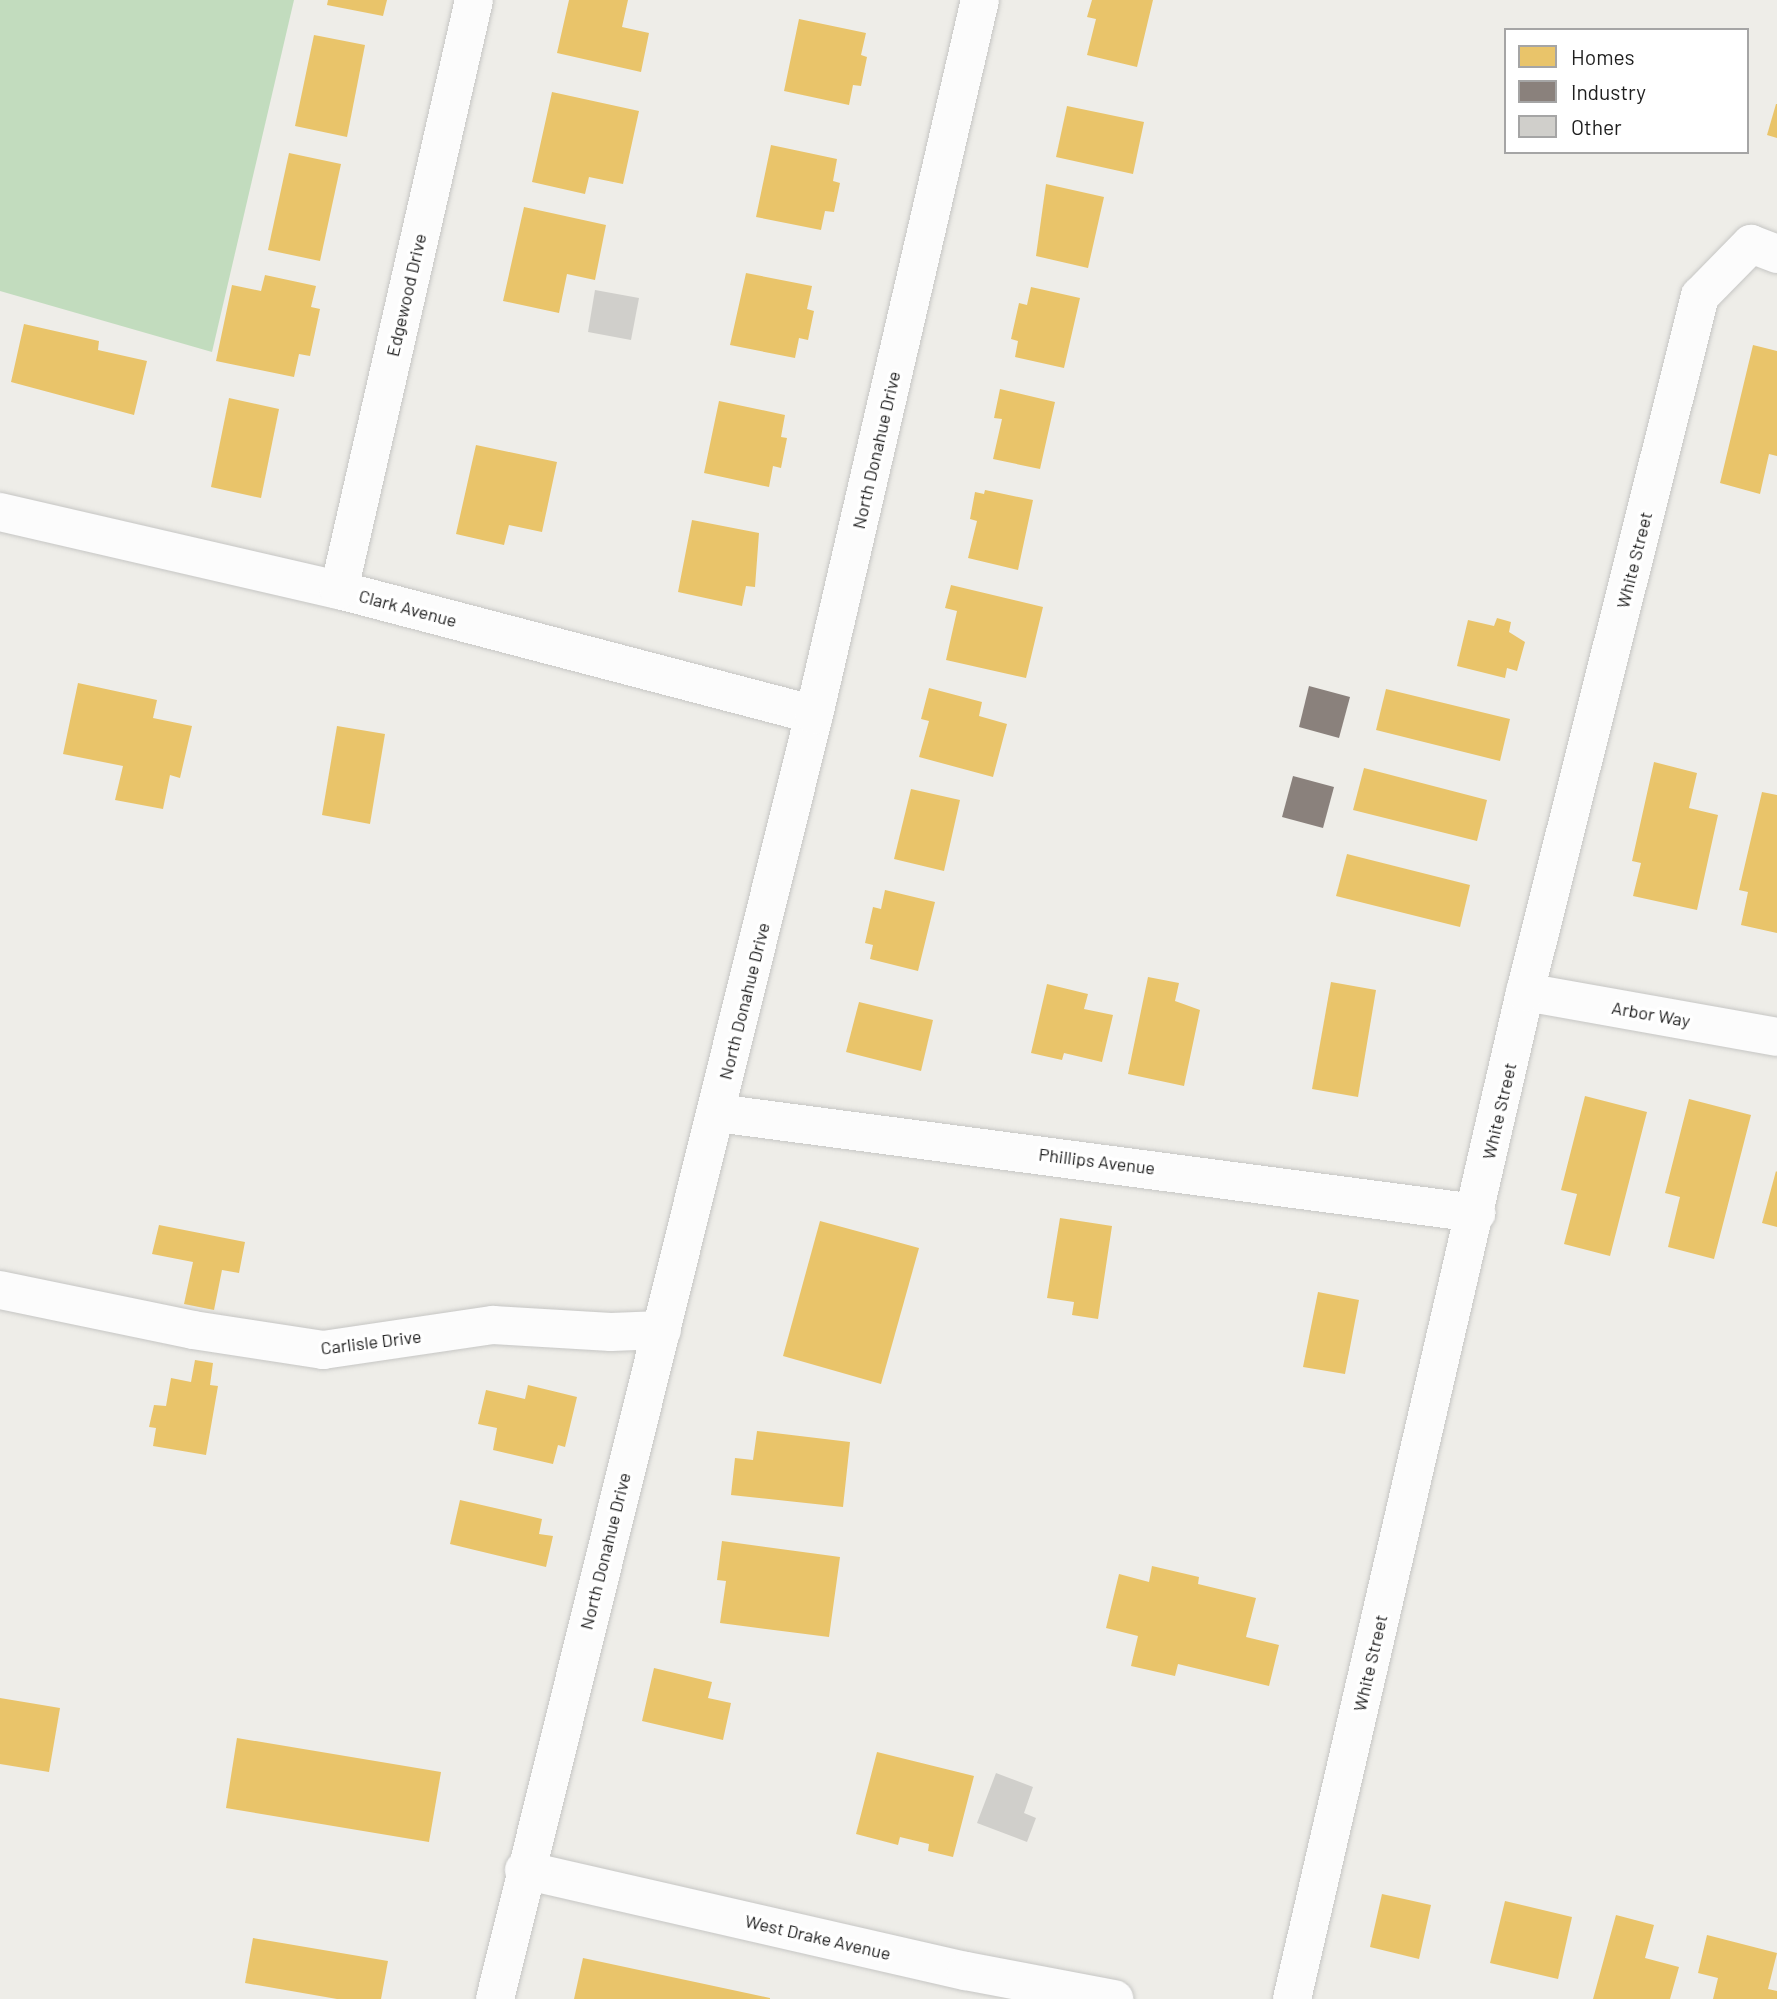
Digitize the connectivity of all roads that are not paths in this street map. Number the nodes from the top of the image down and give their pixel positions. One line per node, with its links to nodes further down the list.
1 (474, 0): 5 (street, Edgewood Drive)
2 (980, 0): 6 (street, North Donahue Drive)
3 (1764, 249): 7 (street, White Street)
4 (0, 512): 5 (street, Clark Avenue)
5 (339, 590): 6 (street, Clark Avenue)
6 (814, 715): 9 (street, North Donahue Drive)
7 (1525, 992): 8 (street, Arbor Way); 10 (street, White Street)
8 (1777, 1037)
9 (717, 1113): 10 (street, Phillips Avenue); 12 (street, North Donahue Drive)
10 (1476, 1213): 16 (street, White Street)
11 (0, 1290): 12 (street, Carlisle Drive)
12 (662, 1330): 13 (street, North Donahue Drive)
13 (524, 1870): 14 (street, North Donahue Drive); 15 (street, West Drake Avenue)
14 (495, 1999)
15 (1114, 1999)
16 (1292, 1999)

